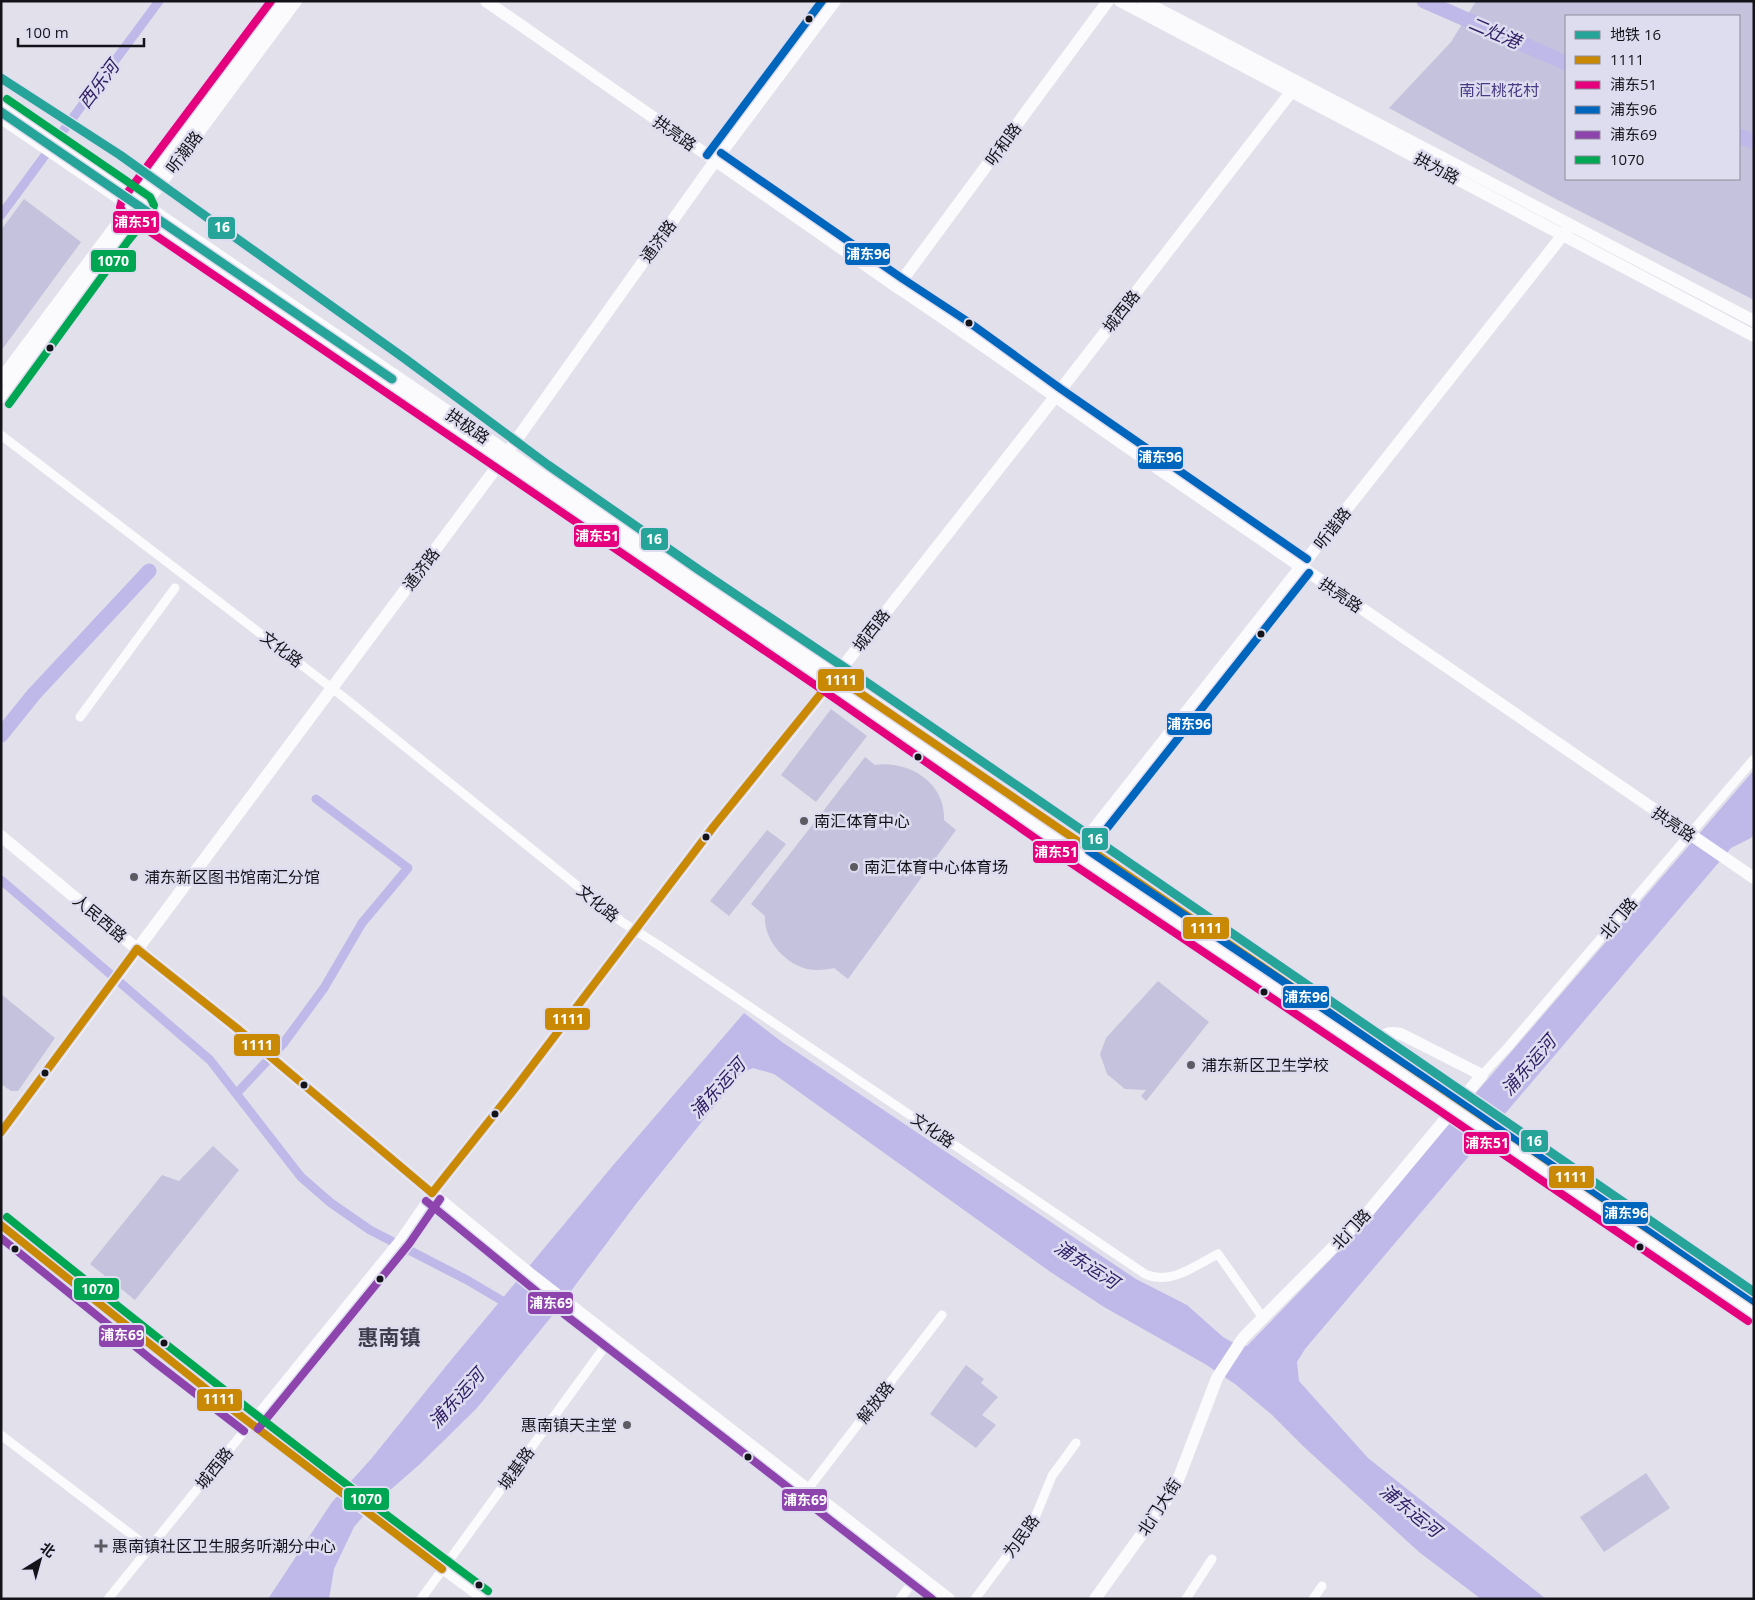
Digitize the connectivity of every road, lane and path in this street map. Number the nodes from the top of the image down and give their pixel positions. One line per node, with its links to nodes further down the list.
1 (284, 1): 13 (street, 听潮路)
2 (296, 1): 13 (street, 听潮路)
3 (486, 1): 12 (street, 拱亮路)
4 (835, 1): 12 (street, 通济路)
5 (1108, 1): 15 (street, 听和路)
6 (1120, 1): 8 (street, 拱为路)
7 (1144, 1): 8 (street, 拱为路)
8 (1295, 88): 14 (street, 拱为路); 19 (street, 城西路)
9 (1, 108): 11 (street, 拱极路)
10 (1, 118): 11 (street, 拱极路)
11 (38, 138): 13 (street, 拱极路)
12 (715, 161): 15 (street, 拱亮路); 22 (street, 通济路)
13 (137, 206): 18 (street, 听潮路); 20 (street, 听潮路); 22 (street, 拱极路)
14 (1567, 231): 16 (street, 拱为路); 17 (street, 拱为路); 23 (street, 听谐路)
15 (897, 287): 19 (street, 拱亮路)
16 (1754, 321)
17 (1754, 336)
18 (1, 379)
19 (1055, 397): 23 (street, 拱亮路); 25 (street, 城西路)
20 (1, 398)
21 (1, 435): 26 (street, 文化路)
22 (505, 456): 25 (street, 拱极路); 26 (street, 通济路)
23 (1301, 568): 30 (street, 听谐路); 31 (street, 拱亮路)
24 (175, 588): 27 (street)
25 (832, 679): 30 (street, 拱极路); 32 (street, 城西路)
26 (332, 688): 32 (street, 文化路); 33 (street, 通济路)
27 (80, 717)
28 (1754, 759): 35 (street, 北门路)
29 (1, 836): 33 (street, 人民西路)
30 (1078, 848): 34 (street, 拱极路); 36 (street, 拱极路)
31 (1754, 878)
32 (635, 930): 39 (street, 城西路); 44 (street, 文化路)
33 (137, 949): 37 (street, 通济路); 39 (street, 人民西路)
34 (1376, 1043): 35 (street); 36 (street, 拱极路)
35 (1482, 1075): 44 (street, 北门路)
36 (1443, 1095): 38 (street, 拱极路)
37 (1, 1132)
38 (1519, 1147): 41 (street, 拱极路); 42 (street, 拱极路)
39 (432, 1193): 45 (street, 人民西路); 47 (street, 城西路)
40 (1, 1225): 47 (street)
41 (1754, 1301)
42 (1754, 1313)
43 (942, 1316): 50 (street, 解放路)
44 (1263, 1318): 46 (street, 北门路)
45 (611, 1338): 50 (street, 人民西路); 53 (street, 城基路)
46 (1217, 1378): 62 (street, 北门大街)
47 (250, 1423): 51 (street, 城西路); 53 (street)
48 (1, 1435): 51 (street)
49 (1076, 1443): 61 (street, 为民路)
50 (808, 1489): 54 (street, 人民西路)
51 (149, 1548): 56 (street, 城西路)
52 (1212, 1559): 63 (street)
53 (442, 1569): 57 (street, 城基路); 58 (street)
54 (918, 1575): 59 (street); 60 (street, 人民西路)
55 (1322, 1586): 64 (street)
56 (108, 1599)
57 (421, 1599)
58 (482, 1599)
59 (900, 1599)
60 (949, 1599)
61 (975, 1599)
62 (1095, 1599)
63 (1186, 1599)
64 (1313, 1599)

